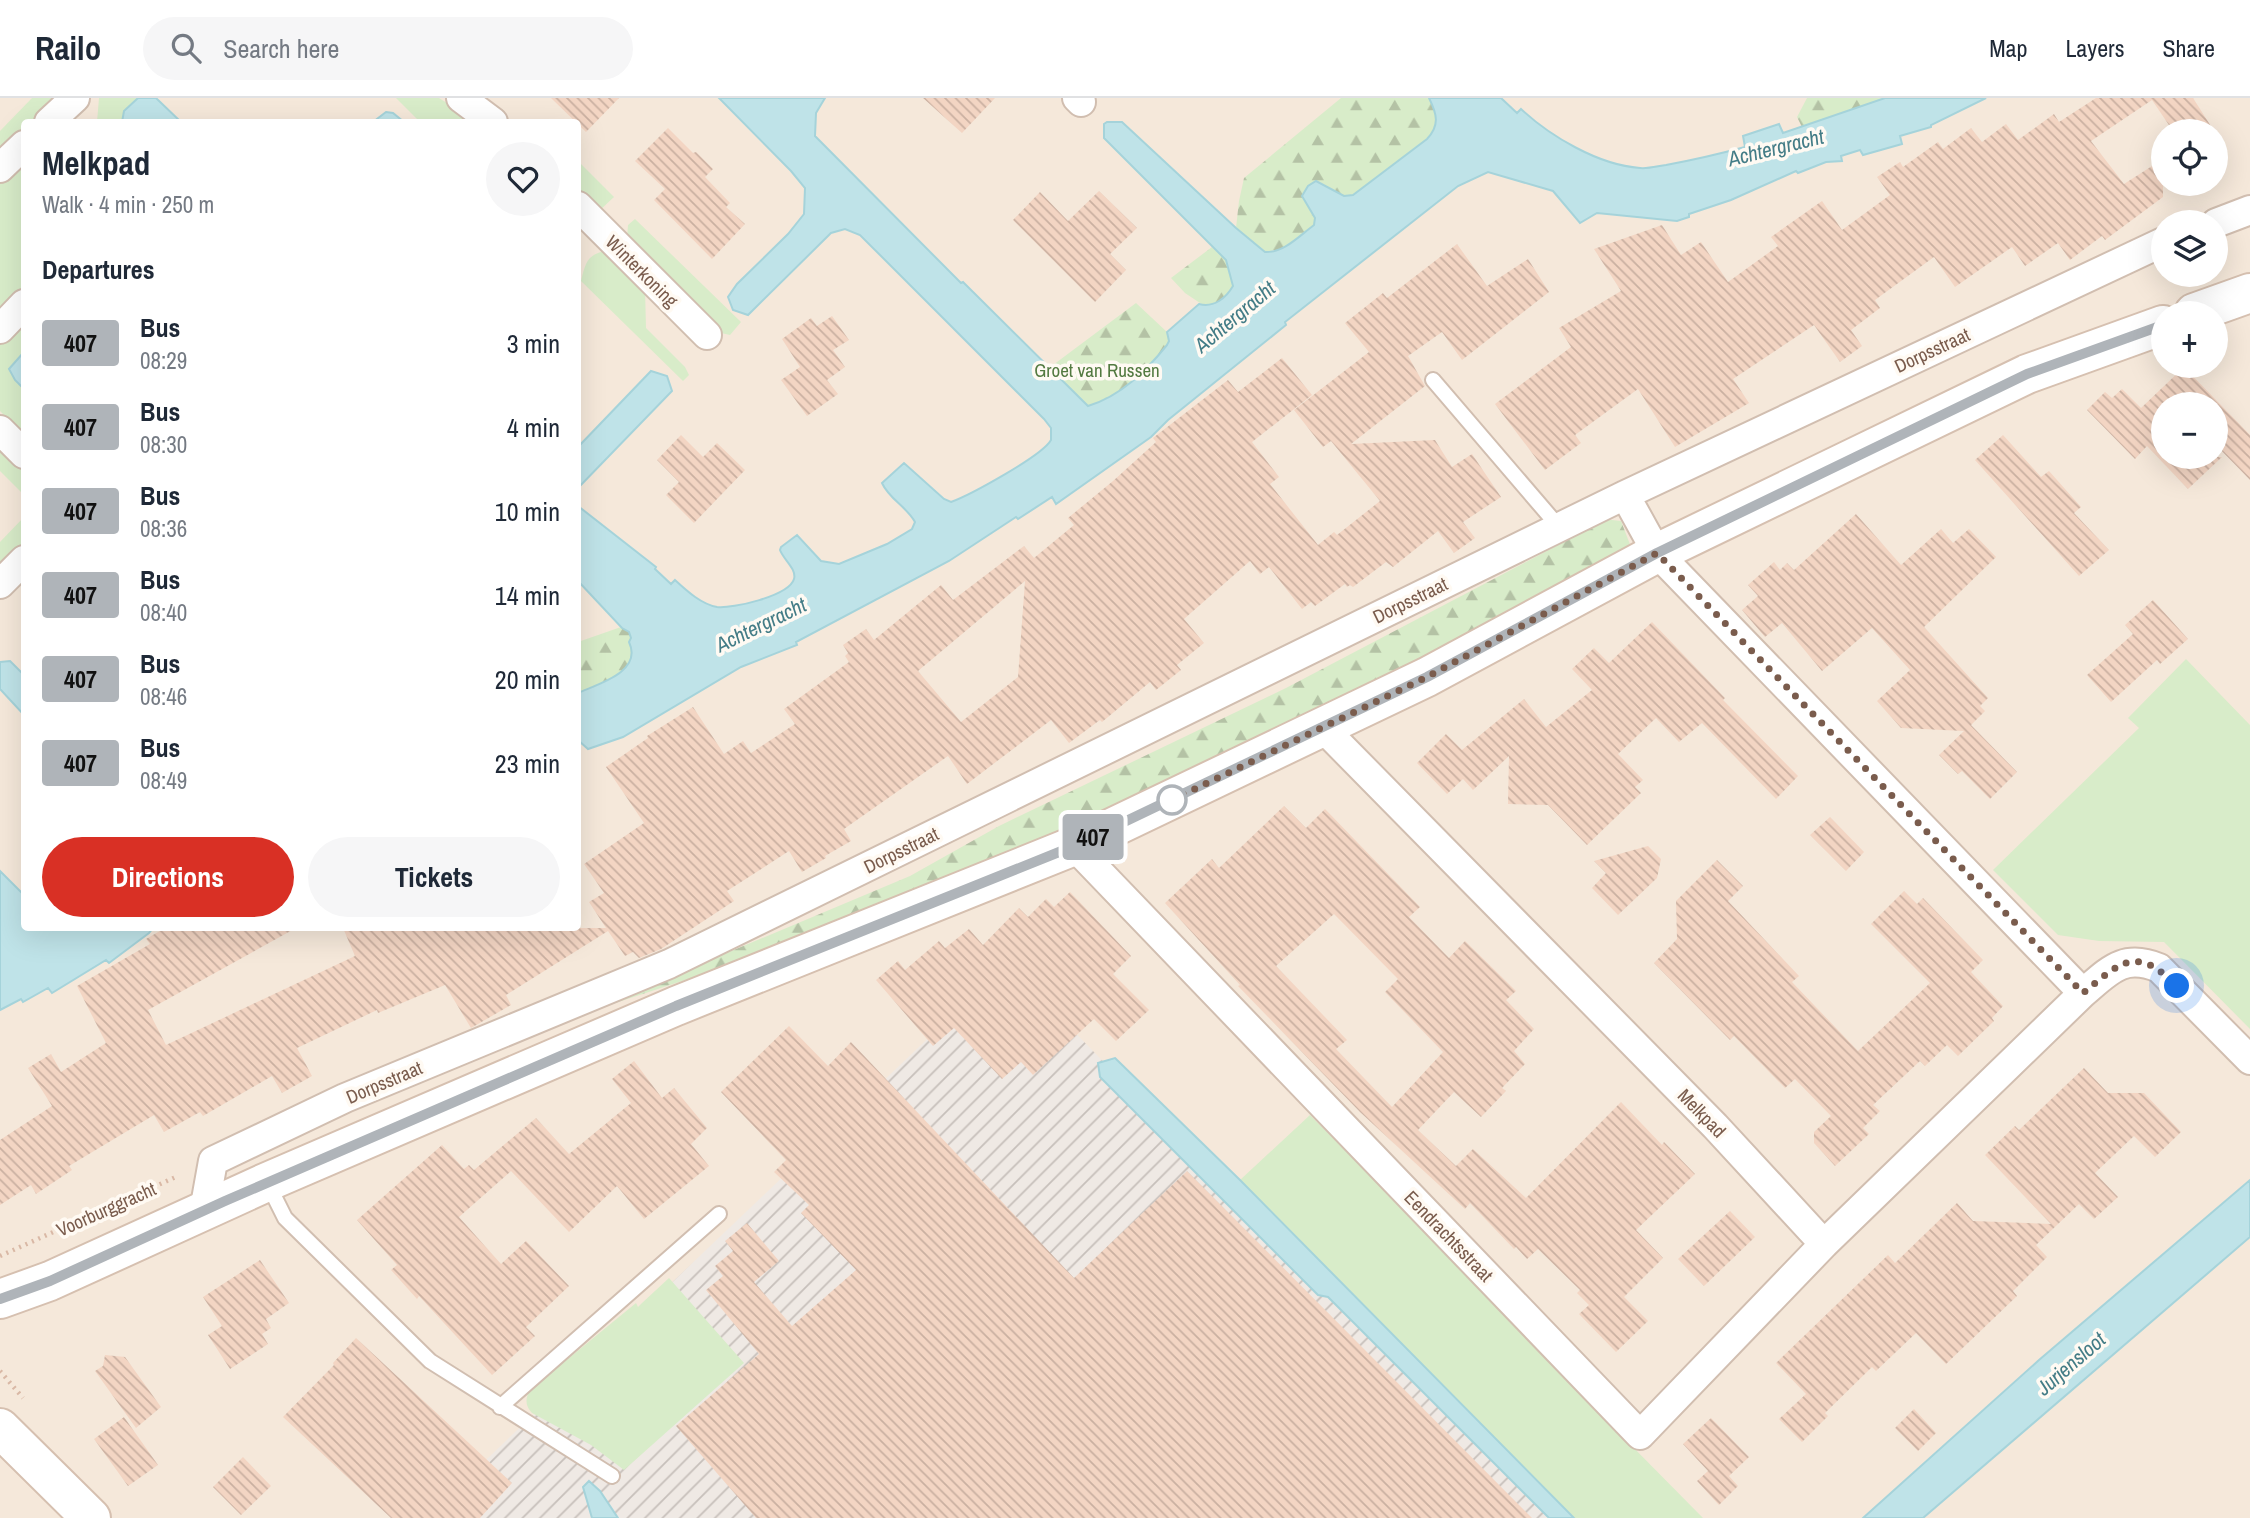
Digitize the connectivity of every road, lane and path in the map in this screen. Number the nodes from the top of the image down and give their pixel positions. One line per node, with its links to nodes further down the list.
1 (461, 98): 2 (street)
2 (489, 119)
3 (21, 148): 4 (street)
4 (0, 168)
5 (581, 209): 14 (street, Winterkoning)
6 (2250, 210): 7 (street)
7 (2228, 218)
8 (2151, 248): 18 (street, Dorpsstraat)
9 (2250, 293): 10 (street)
10 (2228, 301)
11 (21, 307): 12 (street)
12 (0, 329)
13 (2151, 329): 20 (street)
14 (707, 335)
15 (1433, 380): 19 (lane)
16 (0, 430): 17 (street)
17 (21, 451)
18 (1625, 495): 19 (street, Dorpsstraat); 20 (street)
19 (1559, 527): 27 (street, Dorpsstraat)
20 (1657, 553): 23 (street); 25 (street)
21 (21, 562): 22 (street)
22 (0, 584)
23 (1324, 728): 24 (street); 31 (street, Melkpad)
24 (1074, 846): 28 (street); 31 (street, Eendrachtsstraat)
25 (2083, 993): 26 (street); 31 (street)
26 (2250, 1060)
27 (213, 1161): 29 (street); 32 (path, Voorburggracht)
28 (268, 1182): 29 (street); 34 (lane)
29 (204, 1211): 33 (street)
30 (719, 1214): 34 (lane)
31 (1824, 1244)
32 (0, 1256)
33 (0, 1300)
34 (500, 1407): 36 (lane)
35 (0, 1428): 37 (street)
36 (612, 1476)
37 (91, 1518)

